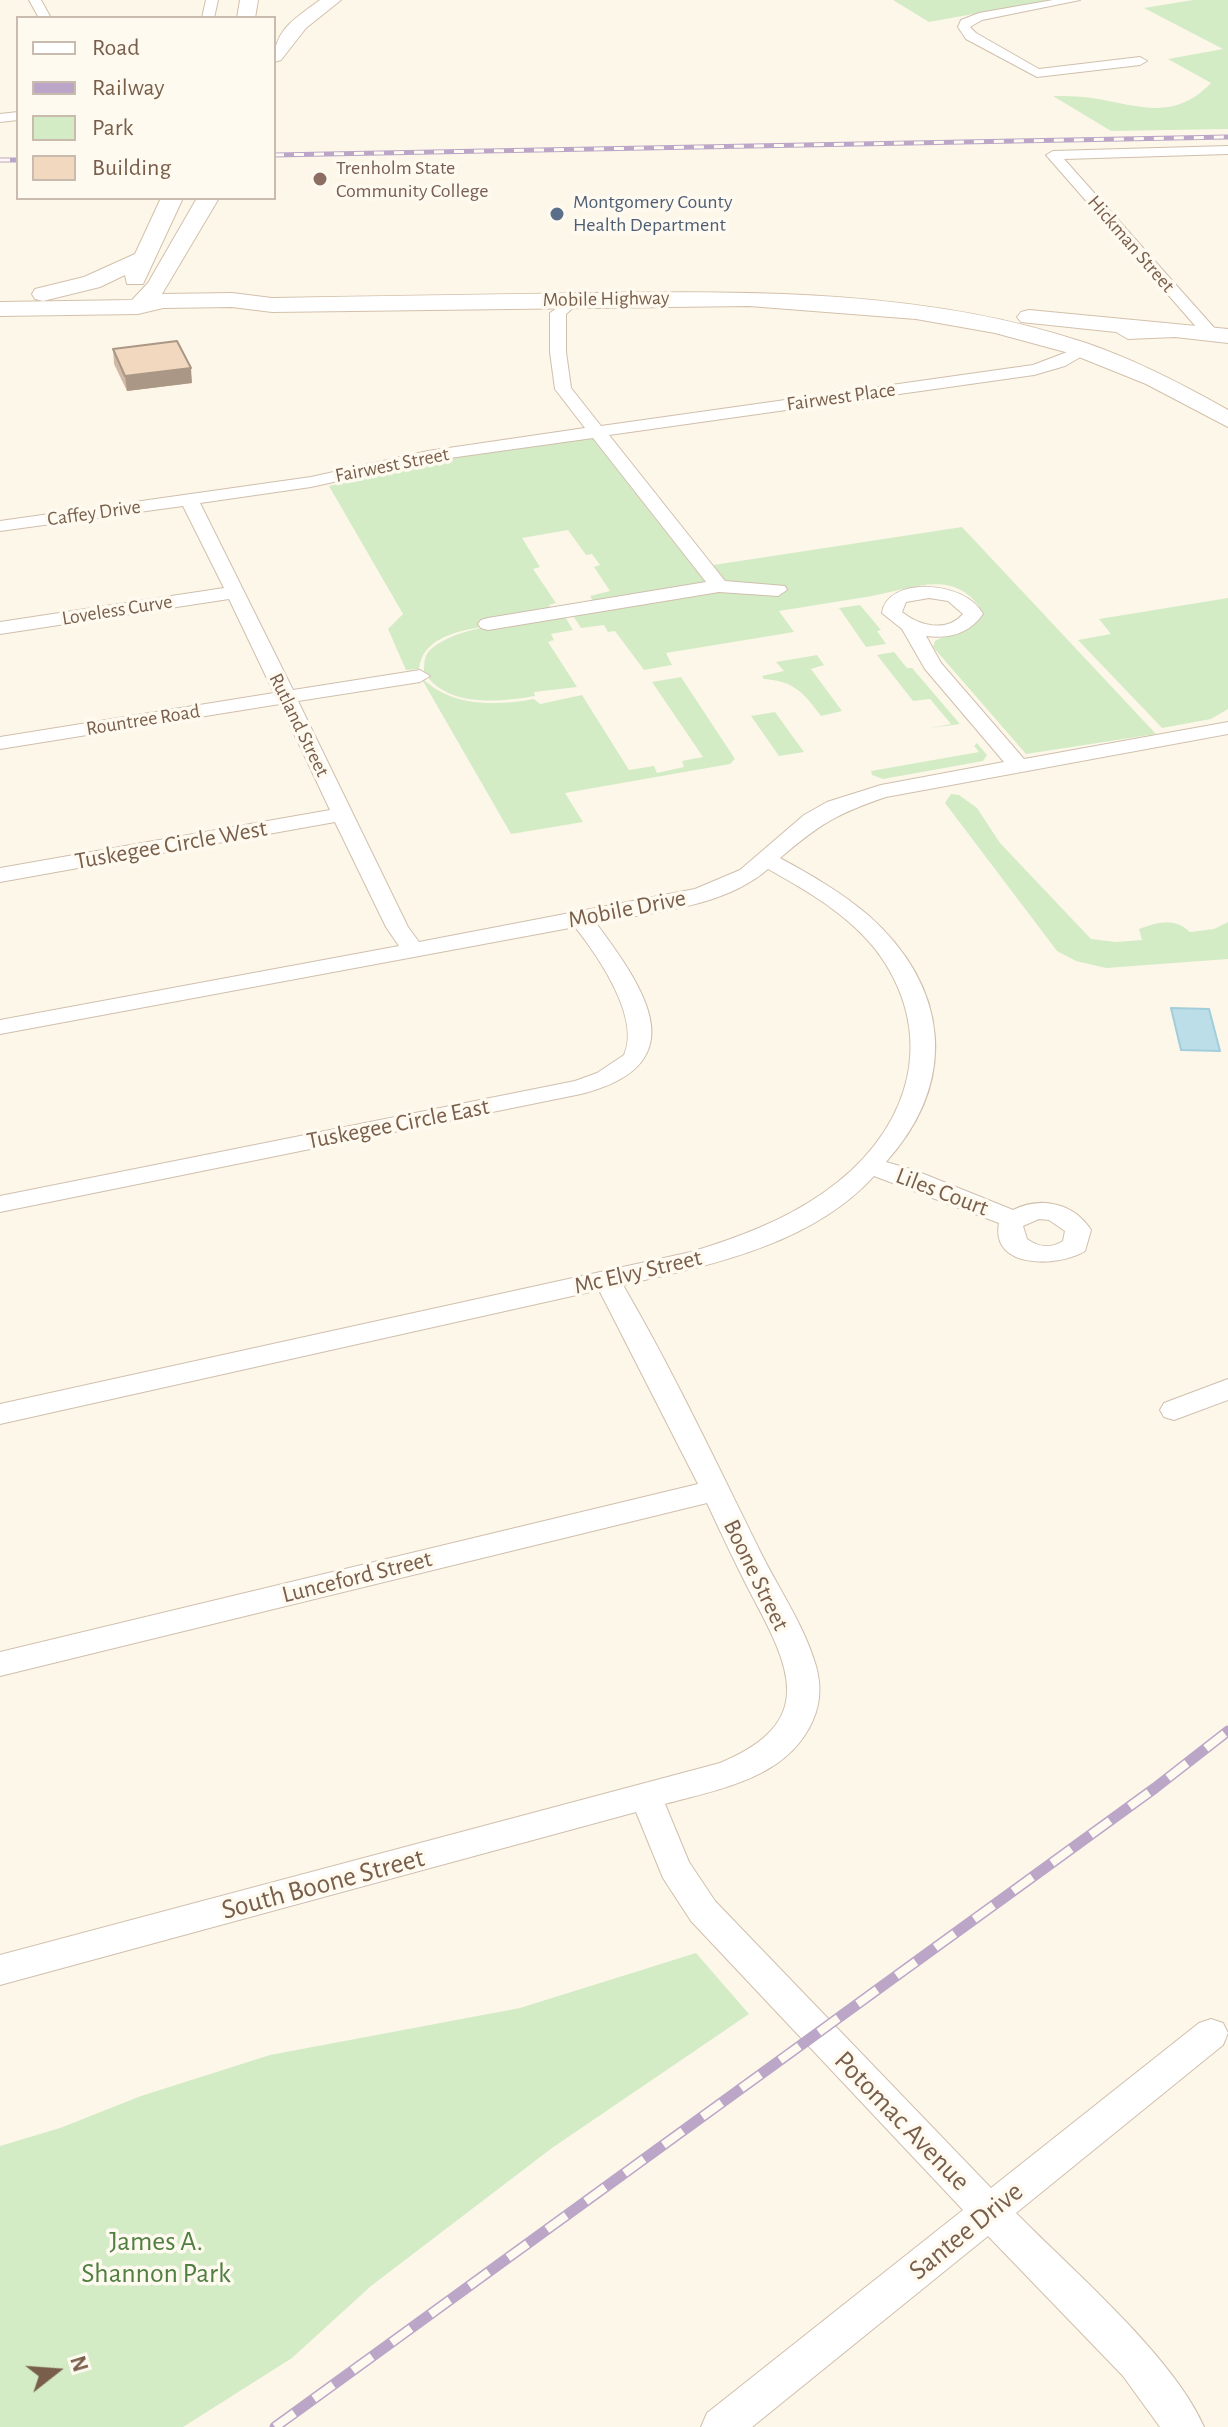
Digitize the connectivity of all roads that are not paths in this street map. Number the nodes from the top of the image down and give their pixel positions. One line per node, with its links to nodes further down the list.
1 (310, 0): 4 (main road)
2 (332, 0): 5 (main road)
3 (1074, 0): 6 (street)
4 (276, 26)
5 (276, 53)
6 (1140, 61)
7 (1228, 150): 18 (street, Hickman Street)
8 (171, 200): 11 (main road)
9 (207, 200): 10 (main road)
10 (184, 239): 13 (main road); 15 (main road)
11 (145, 258): 14 (main road); 15 (main road)
12 (574, 300): 13 (main road, Mobile Highway); 16 (main road, Mobile Highway); 22 (street)
13 (272, 305): 15 (main road, Mobile Highway)
14 (0, 307): 15 (main road, Mobile Highway)
15 (138, 307)
16 (939, 314): 17 (main road); 19 (main road)
17 (1155, 329): 18 (main road); 19 (main road)
18 (1217, 336): 19 (main road); 20 (main road)
19 (1083, 351): 20 (main road); 22 (street, Fairwest Place)
20 (1205, 405): 21 (main road)
21 (1228, 420)
22 (596, 432): 23 (street, Fairwest Street); 25 (street)
23 (188, 500): 24 (street, Caffey Drive); 27 (street, Rutland Street)
24 (0, 526)
25 (719, 586): 26 (street); 28 (street)
26 (778, 590)
27 (235, 592): 30 (street, Loveless Curve); 32 (street, Rutland Street)
28 (488, 624)
29 (911, 627): 35 (street)
30 (0, 628)
31 (420, 676): 32 (street, Rountree Road)
32 (286, 697): 34 (street, Rountree Road); 36 (street, Rutland Street)
33 (1228, 728): 35 (street, Mobile Drive)
34 (0, 743)
35 (1018, 765): 37 (street, Mobile Drive)
36 (342, 814): 38 (street, Tuskegee Circle West); 40 (street, Rutland Street)
37 (767, 860): 39 (street, Mobile Drive); 42 (street, Mc Elvy Street)
38 (0, 875)
39 (581, 919): 40 (street, Mobile Drive); 43 (street, Tuskegee Circle East)
40 (413, 950): 41 (street, Mobile Drive)
41 (0, 1027)
42 (869, 1166): 44 (street, Liles Court); 45 (street, Mc Elvy Street)
43 (0, 1204)
44 (1014, 1220)
45 (607, 1280): 48 (street, Mc Elvy Street); 49 (street, Boone Street)
46 (1228, 1389): 47 (street)
47 (1174, 1410)
48 (0, 1414)
49 (715, 1490): 50 (street, Lunceford Street); 51 (street, Boone Street)
50 (0, 1664)
51 (646, 1797): 52 (street, South Boone Street); 54 (street, Potomac Avenue)
52 (0, 1970)
53 (1211, 2034): 54 (street, Santee Drive)
54 (990, 2212): 55 (street, Santee Drive); 56 (street, Potomac Avenue)
55 (721, 2427)
56 (1184, 2427)

